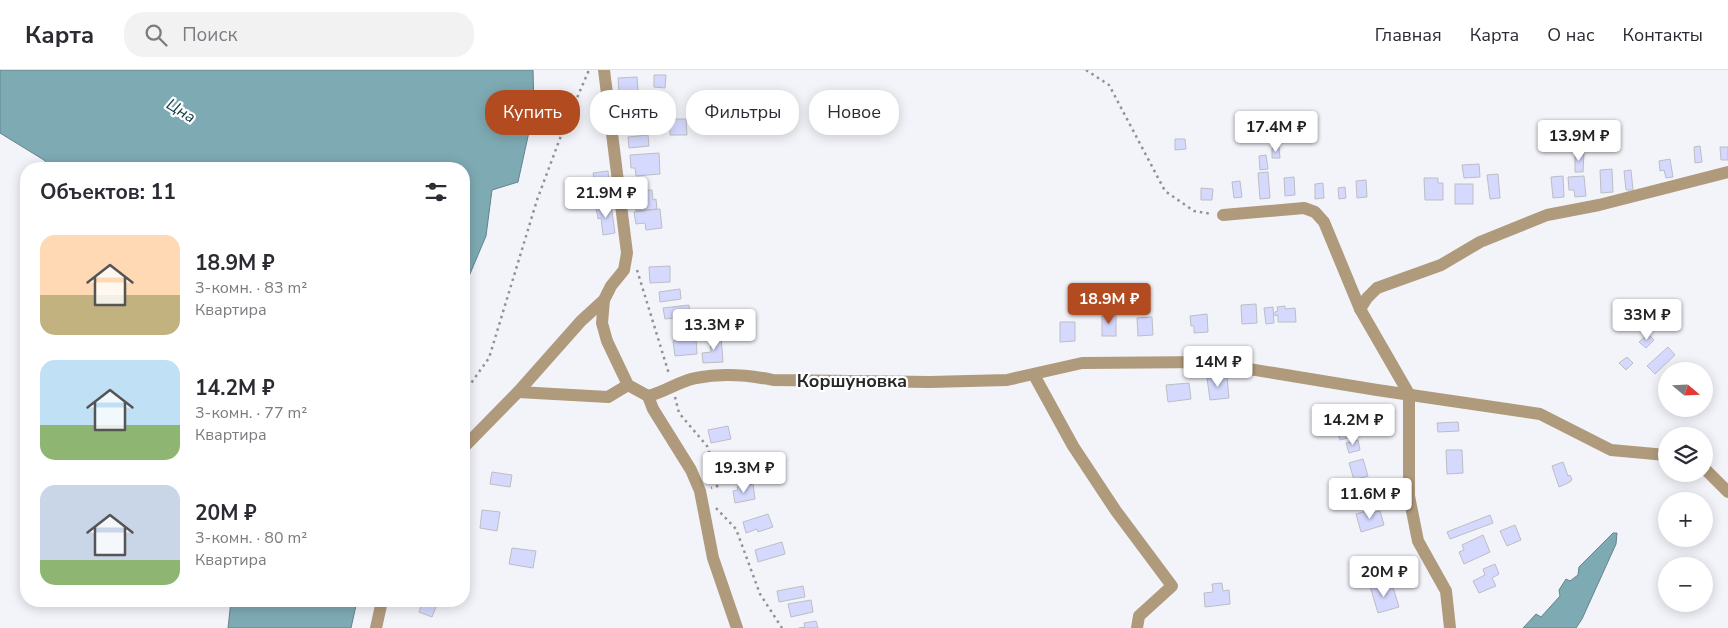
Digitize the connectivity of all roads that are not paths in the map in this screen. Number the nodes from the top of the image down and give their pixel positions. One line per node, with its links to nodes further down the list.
1 (604, 70): 4 (street)
2 (1728, 172): 5 (street)
3 (1223, 215): 5 (street)
4 (604, 300): 7 (street); 8 (street)
5 (1360, 309): 9 (street)
6 (1034, 374): 9 (street); 10 (street); 18 (street)
7 (628, 385): 8 (street); 10 (street)
8 (518, 392): 11 (street)
9 (1409, 394): 12 (street); 19 (street)
10 (648, 396): 17 (street)
11 (470, 441)
12 (1658, 453)
13 (1713, 477): 14 (street)
14 (1728, 492)
15 (381, 607): 16 (street)
16 (376, 628)
17 (737, 628)
18 (1138, 628)
19 (1450, 628)

